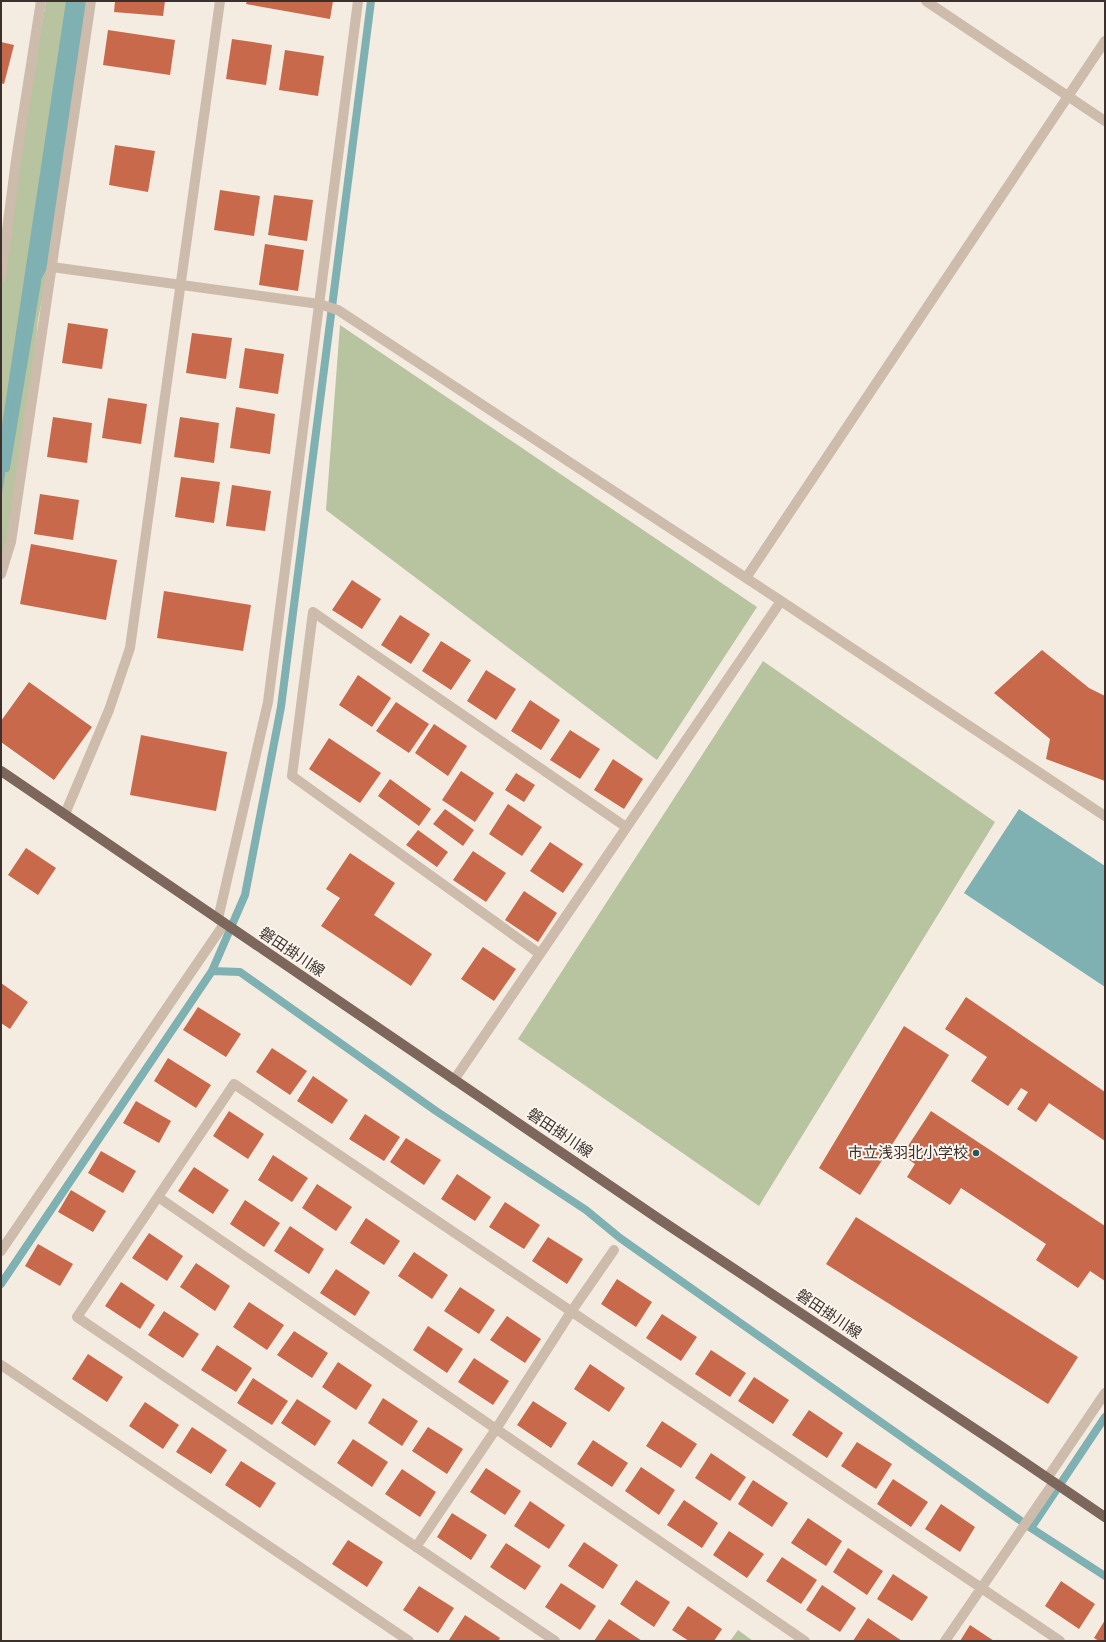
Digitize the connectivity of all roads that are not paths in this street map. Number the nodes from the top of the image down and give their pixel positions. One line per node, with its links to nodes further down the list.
1 (42, 1): 10 (street)
2 (91, 1): 9 (street)
3 (220, 1): 11 (street)
4 (358, 1): 12 (street)
5 (926, 1): 7 (street)
6 (1105, 40): 7 (street)
7 (1068, 96): 8 (street); 14 (street)
8 (1105, 121)
9 (52, 267): 11 (street); 13 (street)
10 (1, 277)
11 (180, 285): 12 (street); 17 (street)
12 (319, 304): 14 (street); 20 (street)
13 (1, 574)
14 (746, 578): 15 (street)
15 (781, 601): 18 (street); 19 (street)
16 (1, 771): 17 (main road, 磐田掛川線)
17 (65, 814): 20 (main road, 磐田掛川線)
18 (1105, 816)
19 (626, 827): 21 (street); 21 (street)
20 (221, 922): 22 (main road, 磐田掛川線); 24 (street)
21 (540, 954): 22 (street)
22 (454, 1080): 30 (main road, 磐田掛川線)
23 (158, 1197): 26 (street); 29 (street); 32 (street)
24 (2, 1249)
25 (614, 1250): 26 (street)
26 (571, 1312): 29 (street); 33 (street)
27 (1, 1364): 34 (street)
28 (1105, 1393): 30 (street)
29 (496, 1428): 32 (street); 36 (street)
30 (1051, 1479): 31 (main road, 磐田掛川線); 33 (street)
31 (1105, 1516)
32 (416, 1547): 35 (street)
33 (981, 1588): 37 (street); 38 (street)
34 (409, 1641)
35 (555, 1641)
36 (805, 1641)
37 (945, 1641)
38 (1060, 1641)

